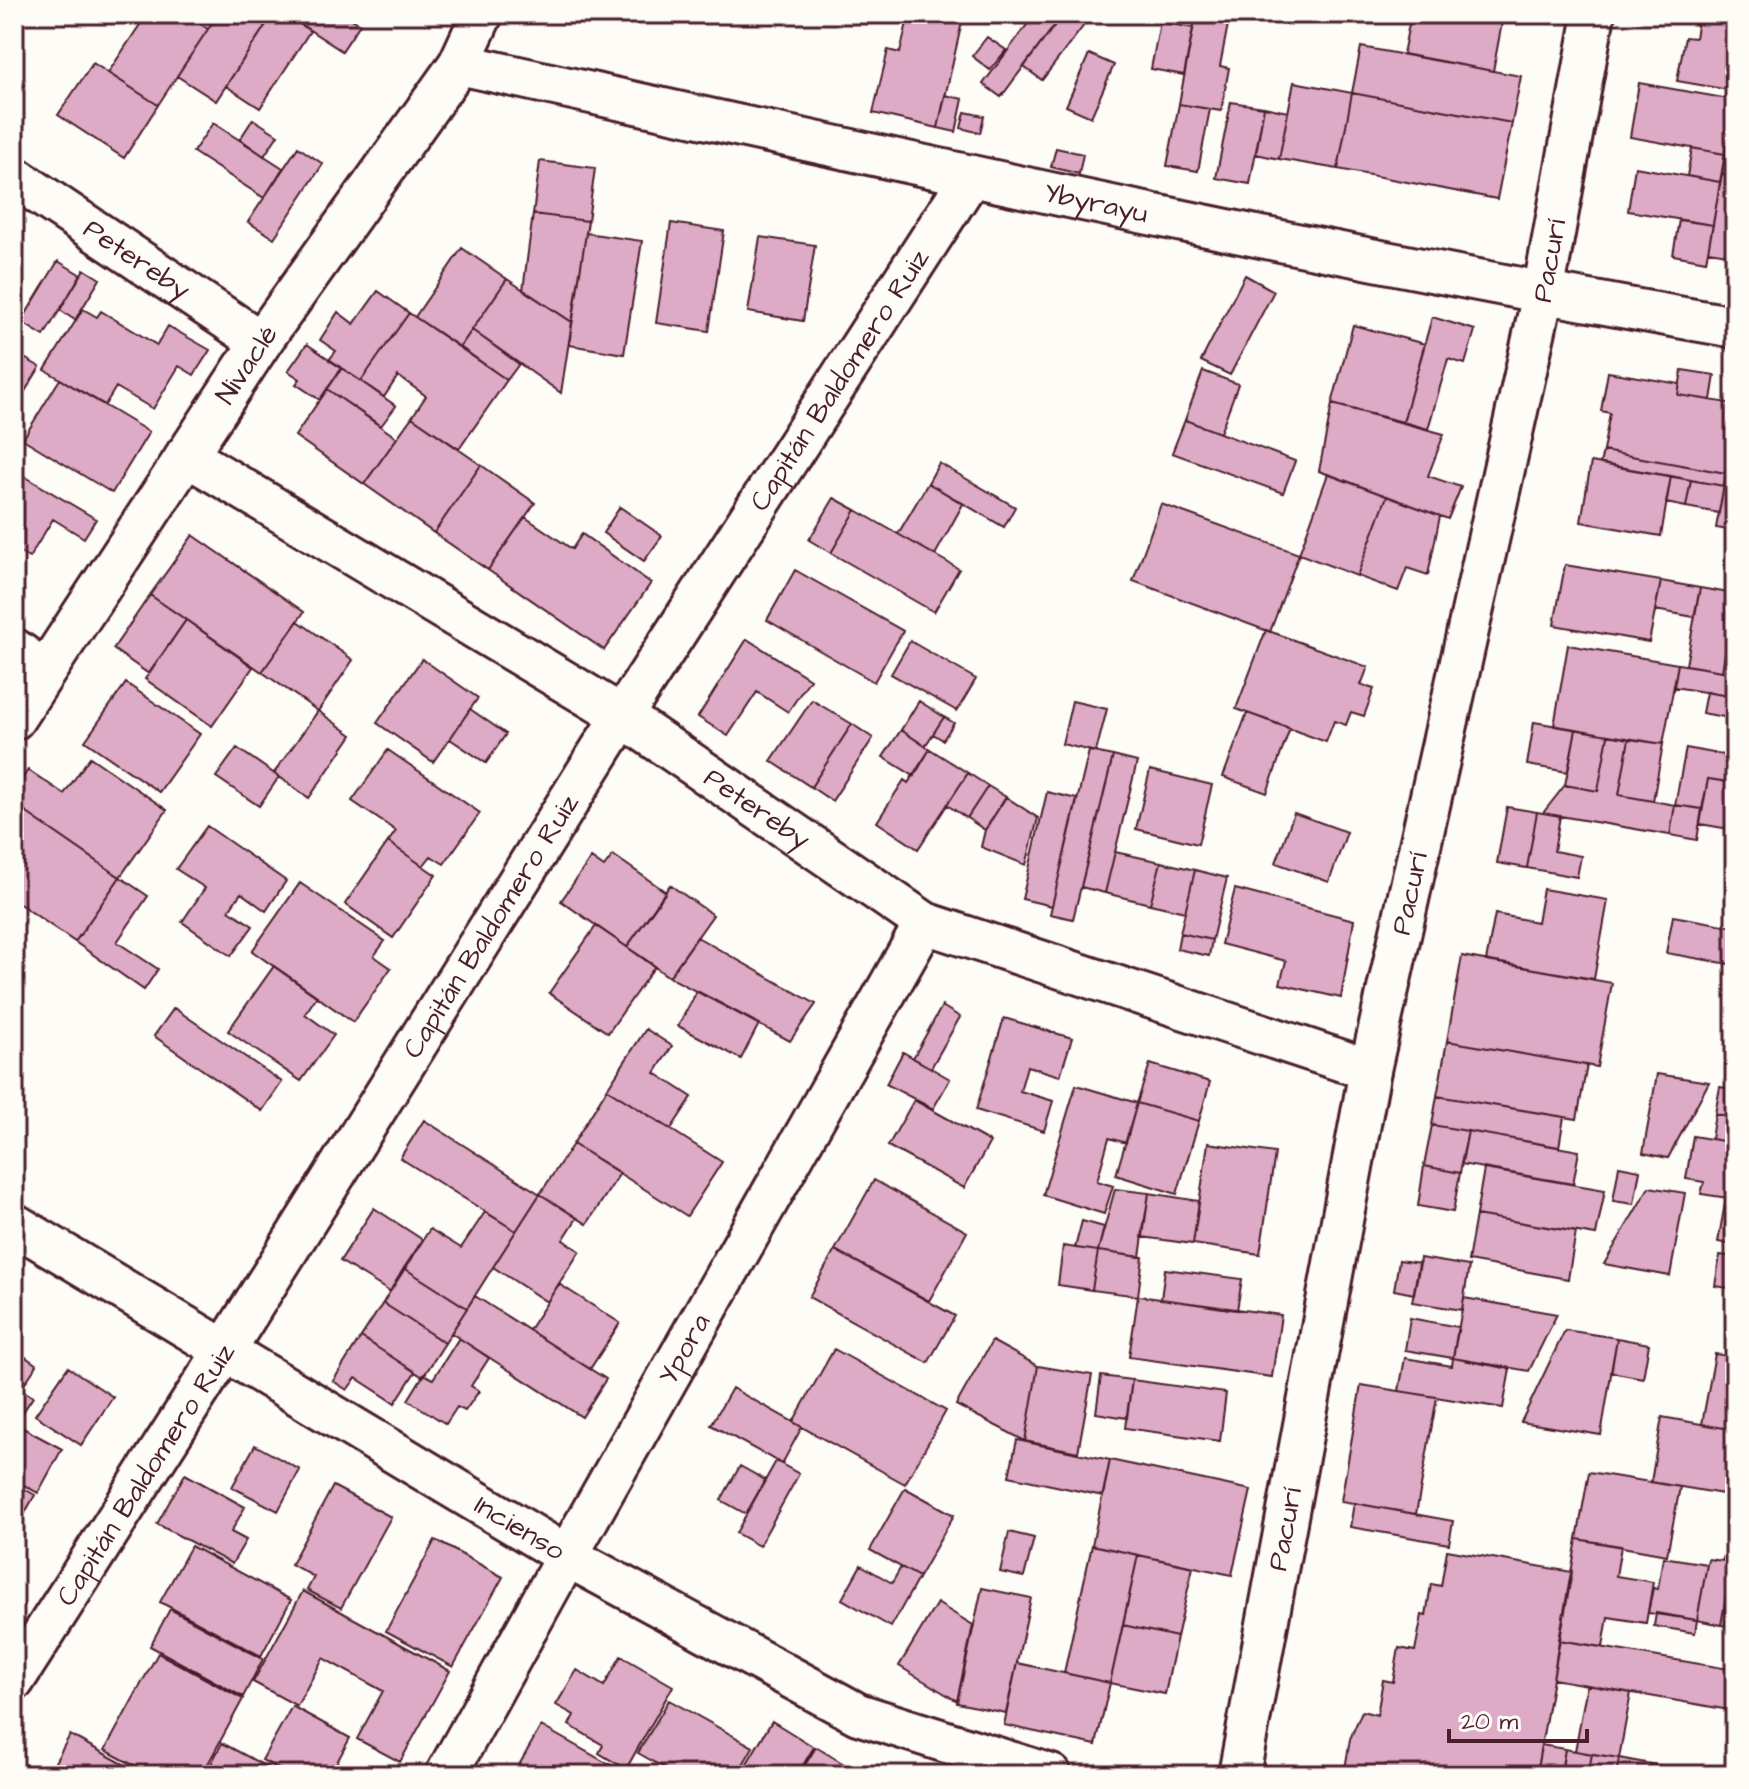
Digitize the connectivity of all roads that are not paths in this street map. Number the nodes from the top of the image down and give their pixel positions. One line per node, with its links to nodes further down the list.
1 (482, 14): 3 (street, Nivaclé)
2 (1594, 14): 6 (street, Pacurí)
3 (459, 64): 4 (street, Ybyrayu); 8 (street, Nivaclé)
4 (971, 176): 6 (street, Ybyrayu); 11 (street, Capitán Baldomero Ruiz)
5 (14, 177): 8 (street, Petereby)
6 (1543, 294): 7 (street, Ybyrayu); 14 (street, Pacurí)
7 (1735, 327)
8 (261, 342): 9 (street, Nivaclé)
9 (186, 455): 10 (street, Nivaclé); 11 (street, Petereby)
10 (30, 660): 12 (street, Nivaclé)
11 (622, 716): 13 (street, Petereby); 16 (street, Capitán Baldomero Ruiz)
12 (14, 719)
13 (925, 923): 14 (street, Petereby); 17 (street, Ypora)
14 (1370, 1070): 21 (street, Pacurí)
15 (14, 1224): 16 (street, Incienso)
16 (225, 1350): 17 (street, Incienso); 18 (street, Capitán Baldomero Ruiz)
17 (567, 1556): 19 (street, Ypora); 20 (street, Incienso)
18 (14, 1680)
19 (446, 1775)
20 (1047, 1775)
21 (1239, 1775)

